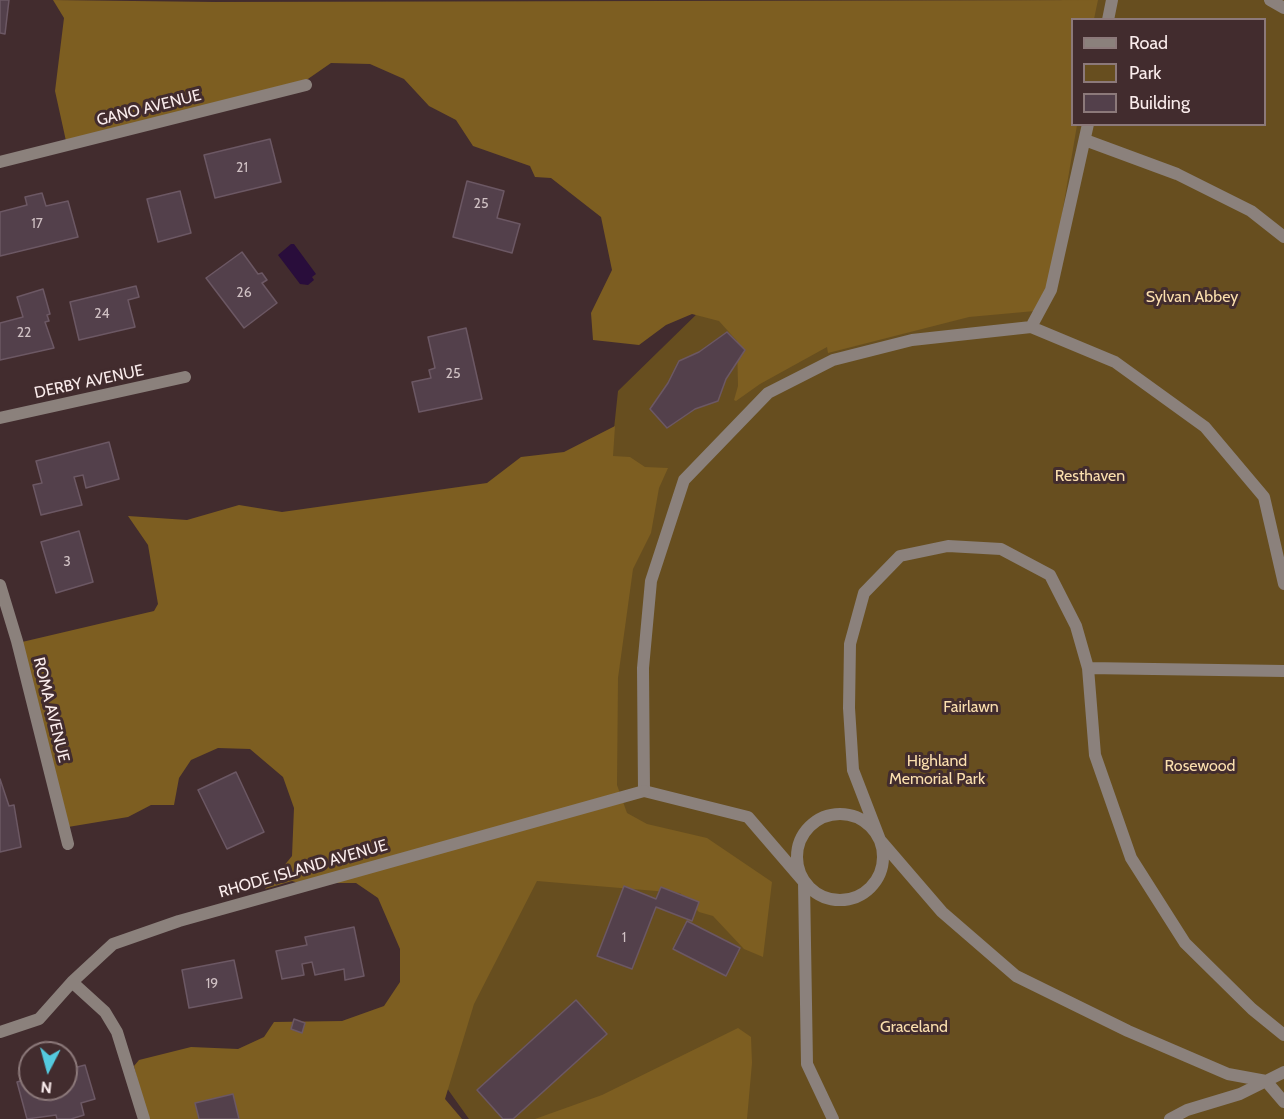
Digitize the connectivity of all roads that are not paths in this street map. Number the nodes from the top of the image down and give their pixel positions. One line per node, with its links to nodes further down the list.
1 (1112, 0): 4 (street)
2 (1270, 0): 3 (street)
3 (1284, 8)
4 (1108, 18)
5 (306, 85): 8 (street, GANO AVENUE)
6 (1088, 126): 7 (street)
7 (1085, 140): 9 (street); 10 (street)
8 (0, 162)
9 (1284, 237)
10 (1031, 327): 13 (street); 17 (street)
11 (185, 377): 12 (street, DERBY AVENUE)
12 (0, 418)
13 (1284, 584)
14 (0, 585): 19 (street, ROMA AVENUE)
15 (1088, 668): 16 (street); 18 (street); 23 (street)
16 (1284, 670)
17 (644, 791): 20 (street); 21 (street, RHODE ISLAND AVENUE)
18 (879, 840): 20 (street); 20 (street); 25 (street)
19 (68, 843)
20 (804, 882): 27 (street)
21 (72, 982): 22 (street, RHODE ISLAND AVENUE); 28 (street)
22 (0, 1032)
23 (1284, 1035)
24 (1284, 1072): 25 (street)
25 (1266, 1081): 26 (street); 29 (street)
26 (1284, 1102)
27 (829, 1118)
28 (144, 1119)
29 (1170, 1119)

